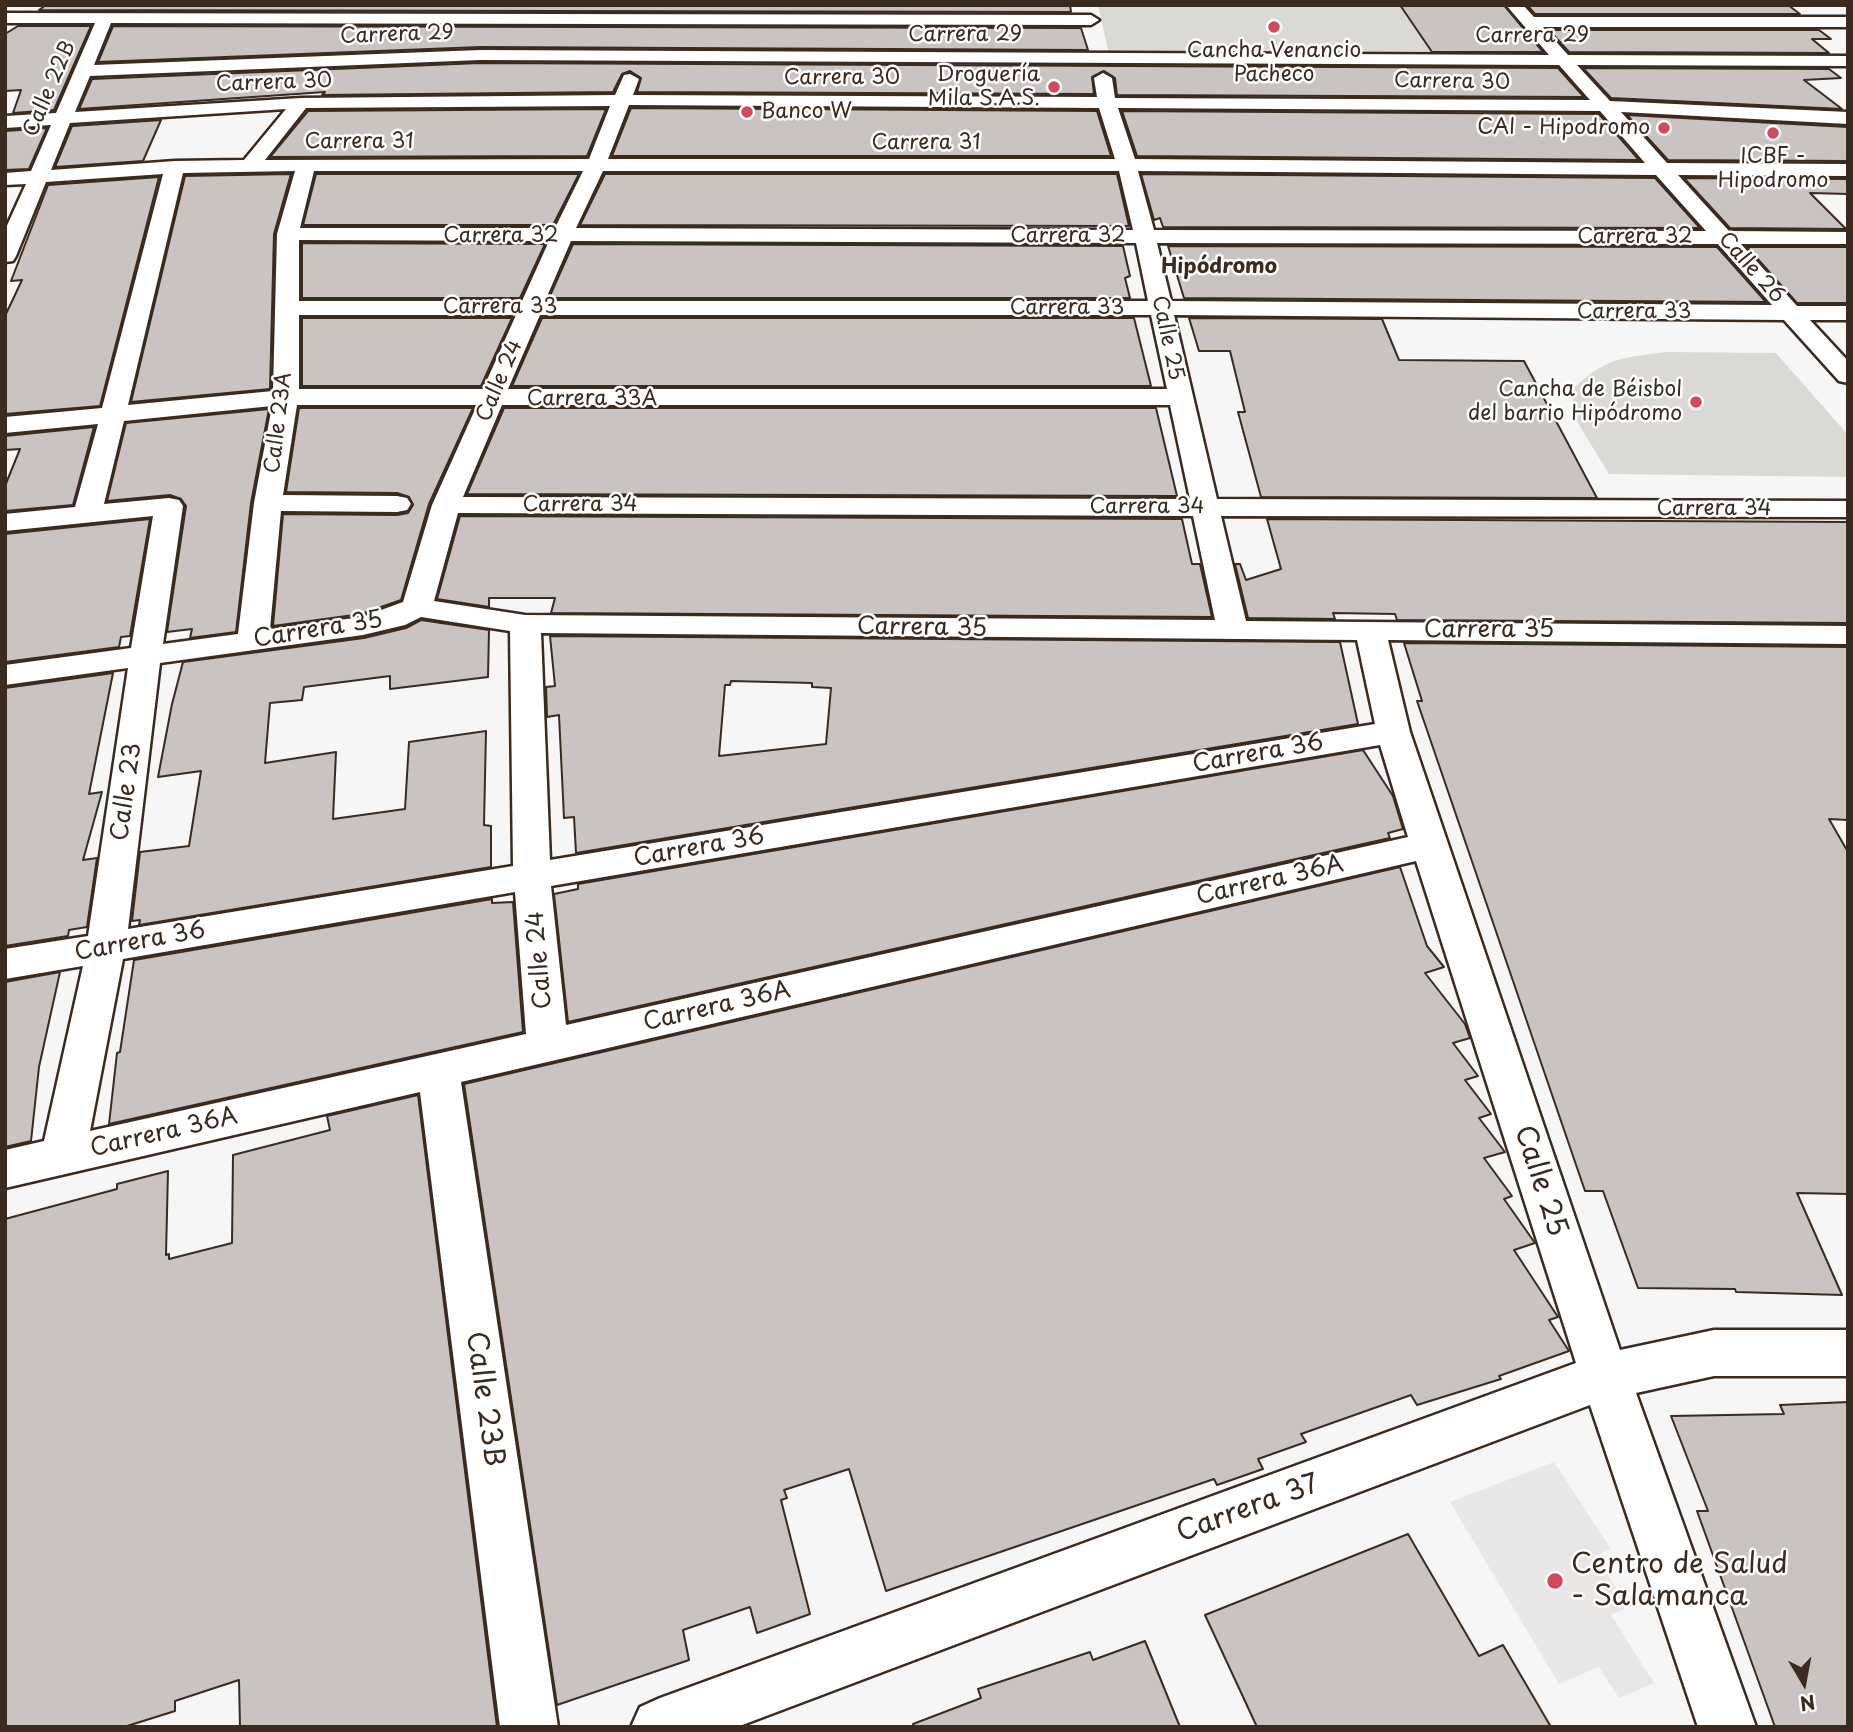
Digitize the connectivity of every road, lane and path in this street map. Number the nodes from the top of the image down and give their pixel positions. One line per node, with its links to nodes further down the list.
1 (178, 5): 6 (street)
2 (1514, 5): 7 (street, Calle 26)
3 (1090, 13): 9 (street); 10 (street, Calle 25)
4 (5, 18): 5 (street)
5 (105, 19): 6 (street); 14 (street, Calle 22B)
6 (158, 19): 9 (street)
7 (1528, 22): 8 (street); 11 (street, Calle 26)
8 (1848, 22)
9 (649, 32): 10 (street, Carrera 29); 12 (street, Carrera 29); 15 (street, Calle 24)
10 (1099, 58): 11 (street, Carrera 29); 16 (street, Calle 25)
11 (1563, 58): 13 (street, Carrera 29); 18 (street, Calle 26)
12 (202, 59): 14 (street, Carrera 29); 19 (street)
13 (1848, 61)
14 (83, 71): 20 (street, Calle 22B)
15 (621, 100): 16 (street, Carrera 30); 17 (street, Carrera 30); 25 (street, Calle 24)
16 (1106, 101): 18 (street, Carrera 30); 26 (street, Calle 25)
17 (301, 103): 19 (street, Carrera 30); 23 (street)
18 (1605, 106): 21 (street, Carrera 30); 28 (street, Calle 26)
19 (189, 109): 20 (street, Carrera 30)
20 (62, 118): 22 (street, Carrera 30); 30 (street, Calle 22B)
21 (1848, 118)
22 (5, 122)
23 (250, 165): 24 (street, Carrera 31); 27 (street, Carrera 31)
24 (306, 165): 25 (street, Carrera 31); 32 (street, Calle 23A)
25 (596, 165): 26 (street, Carrera 31); 33 (street, Calle 24)
26 (1127, 165): 28 (street, Carrera 31); 34 (street, Calle 25)
27 (175, 167): 30 (street, Carrera 31); 47 (street)
28 (1661, 170): 29 (street, Carrera 31); 35 (street, Calle 26)
29 (1848, 170)
30 (37, 177): 31 (street, Carrera 31); 37 (street, Calle 22B)
31 (5, 179)
32 (288, 234): 33 (street, Carrera 32); 39 (street, Calle 23A)
33 (562, 236): 34 (street, Carrera 32); 38 (street, Calle 24)
34 (1144, 236): 35 (street, Carrera 32); 40 (street, Calle 25)
35 (1724, 237): 36 (street, Carrera 32); 41 (street, Calle 26)
36 (1848, 238)
37 (5, 256)
38 (531, 307): 39 (street, Carrera 33); 40 (street, Carrera 33); 46 (street, Calle 24)
39 (286, 308): 44 (street, Calle 23A)
40 (1160, 308): 41 (street, Carrera 33); 45 (street, Calle 25)
41 (1791, 313): 42 (street, Carrera 33); 43 (street, Calle 26)
42 (1848, 313)
43 (1848, 376)
44 (286, 397): 46 (street, Carrera 33A); 47 (street, Carrera 33A); 49 (street, Calle 23A)
45 (1179, 397): 46 (street, Carrera 33A); 52 (street, Calle 25)
46 (492, 399): 51 (street, Calle 24)
47 (112, 413): 48 (street, Carrera 33A); 54 (street)
48 (5, 425)
49 (268, 503): 50 (street); 61 (street, Calle 23A)
50 (397, 504)
51 (446, 505): 52 (street, Carrera 34); 56 (street, Calle 24)
52 (1203, 507): 53 (street, Carrera 34); 59 (street, Calle 25)
53 (1848, 509)
54 (88, 513): 55 (street, Calle 23); 62 (street, Calle 23)
55 (5, 523)
56 (417, 607): 57 (street, Carrera 35); 61 (street, Carrera 35)
57 (525, 624): 59 (street, Carrera 35); 66 (street, Calle 24)
58 (1370, 630): 59 (street, Carrera 35); 60 (street, Carrera 35); 64 (street, Calle 25)
59 (1233, 631)
60 (1848, 635)
61 (253, 640): 62 (street, Carrera 35)
62 (145, 657): 63 (street, Carrera 35); 67 (street, Calle 23)
63 (5, 675)
64 (1393, 732): 65 (street, Calle 25); 66 (street, Carrera 36)
65 (1429, 845): 69 (street, Carrera 36A); 74 (street, Calle 25)
66 (533, 876): 67 (street, Carrera 36); 69 (street, Calle 24)
67 (106, 947): 68 (street, Carrera 36); 71 (street, Calle 23)
68 (5, 964)
69 (547, 1045): 70 (street, Carrera 36A)
70 (438, 1070): 71 (street, Carrera 36A); 75 (street, Calle 23B)
71 (63, 1156): 72 (street, Carrera 36A)
72 (5, 1169)
73 (1848, 1353): 74 (street, Carrera 37)
74 (1605, 1376): 76 (street, Carrera 37); 77 (street, Calle 25)
75 (530, 1727)
76 (660, 1727)
77 (1727, 1727)

